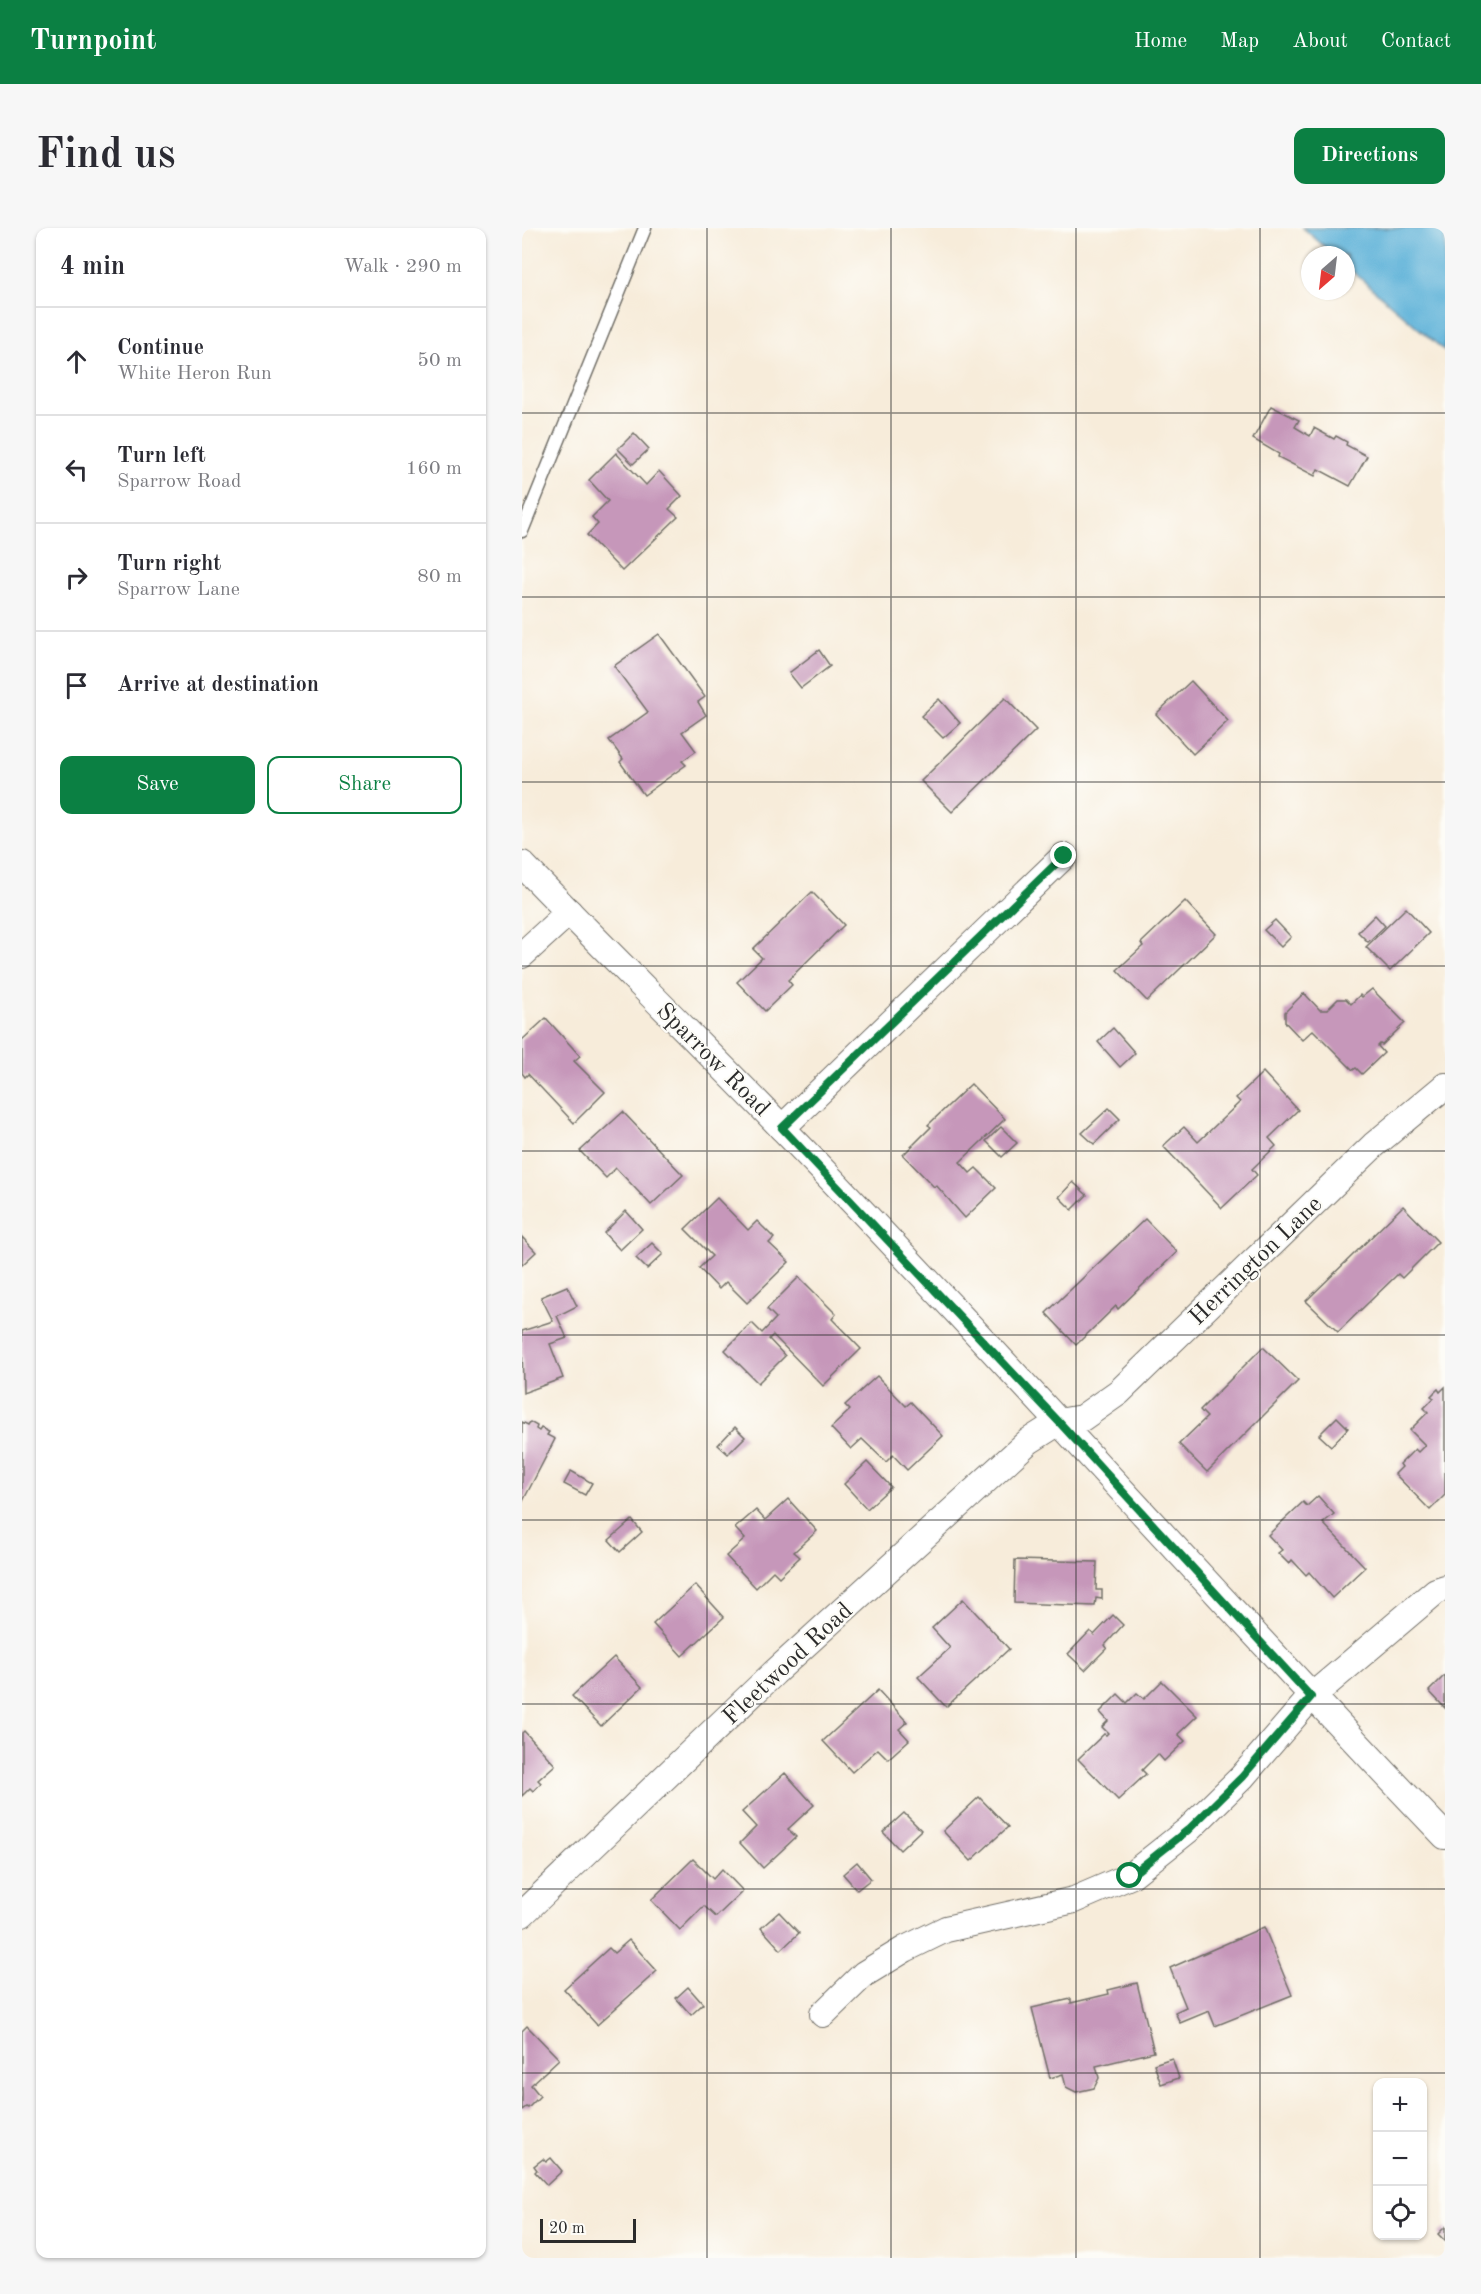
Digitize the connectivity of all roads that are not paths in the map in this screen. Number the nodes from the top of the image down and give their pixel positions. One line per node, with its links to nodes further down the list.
1 (645, 228): 2 (lane)
2 (522, 531)
3 (1064, 856): 8 (street)
4 (522, 864): 5 (street, Sparrow Road)
5 (569, 912): 6 (street); 8 (street, Sparrow Road)
6 (522, 955)
7 (1445, 1086): 9 (street, Herrington Lane)
8 (782, 1128): 9 (street, Sparrow Road)
9 (1059, 1422): 11 (street, Sparrow Road); 13 (street, Fleetwood Road)
10 (1445, 1588): 11 (street)
11 (1311, 1697): 12 (street, Sparrow Road); 14 (street)
12 (1445, 1836)
13 (522, 1914)
14 (823, 2014)

